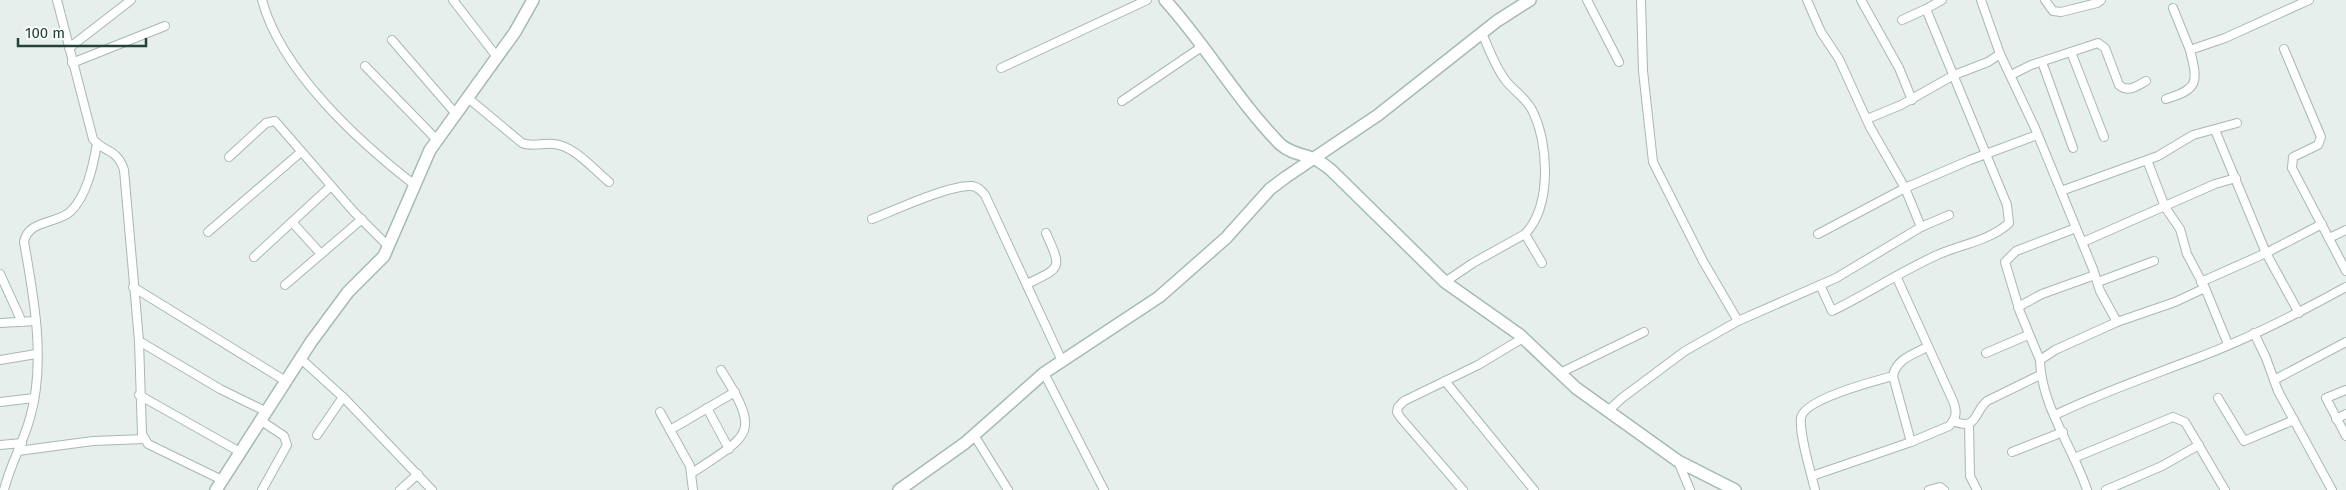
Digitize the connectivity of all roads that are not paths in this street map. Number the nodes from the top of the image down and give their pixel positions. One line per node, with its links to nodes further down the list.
1 (57, 0): 25 (street)
2 (132, 0): 25 (street)
3 (262, 0): 60 (street)
4 (453, 0): 30 (street)
5 (533, 0): 30 (street)
6 (1147, 0): 35 (street)
7 (1165, 0): 24 (street)
8 (1530, 0): 22 (street)
9 (1587, 0): 31 (street)
10 (1641, 0): 97 (street)
11 (1807, 0): 44 (street)
12 (1861, 0): 41 (street)
13 (1942, 0): 19 (street)
14 (1982, 0): 29 (street)
15 (2045, 0): 16 (street)
16 (2100, 0)
17 (2308, 0): 27 (street)
18 (2173, 8): 27 (street)
19 (1926, 9): 20 (street); 37 (street)
20 (1902, 20)
21 (165, 26): 33 (street)
22 (1482, 33): 55 (street); 74 (street)
23 (392, 40): 43 (street)
24 (1203, 46): 42 (street); 55 (street)
25 (68, 48): 33 (street)
26 (2284, 48): 68 (street)
27 (2190, 50): 40 (street)
28 (2070, 52): 32 (street); 38 (street); 48 (street)
29 (2000, 54): 36 (street); 37 (street)
30 (498, 57): 39 (street)
31 (1619, 62)
32 (2042, 62): 36 (street); 51 (street)
33 (72, 63): 50 (street)
34 (366, 66): 49 (street)
35 (1001, 68)
36 (2011, 75): 47 (street)
37 (1954, 76): 41 (street); 53 (street)
38 (2146, 81)
39 (468, 98): 43 (street); 58 (street)
40 (2166, 99)
41 (1912, 100): 44 (street)
42 (1122, 101)
43 (456, 114): 49 (street)
44 (1867, 119): 61 (street)
45 (2237, 122): 46 (street)
46 (2215, 130): 56 (street); 57 (street)
47 (2037, 135): 53 (street); 62 (street)
48 (2104, 136)
49 (437, 140): 60 (street)
50 (97, 144): 93 (street); 99 (street)
51 (2074, 148)
52 (301, 152): 54 (street); 59 (street); 72 (street)
53 (1987, 155): 61 (street); 86 (street)
54 (229, 157)
55 (1314, 159): 88 (street); 115 (street)
56 (2147, 160): 62 (street); 63 (street)
57 (2236, 178): 63 (street); 79 (street)
58 (609, 182)
59 (331, 186): 65 (street); 67 (street)
60 (416, 186): 78 (street)
61 (1906, 188): 69 (street); 75 (street)
62 (2061, 191): 70 (street)
63 (2165, 207): 77 (street); 92 (street)
64 (1949, 215): 69 (street)
65 (362, 219): 78 (street); 80 (street)
66 (872, 220): 89 (street)
67 (292, 222): 80 (street); 81 (street)
68 (2322, 224): 76 (street); 79 (street)
69 (1921, 227): 91 (street)
70 (2076, 228): 77 (street); 95 (street)
71 (2346, 230): 76 (street)
72 (208, 232)
73 (1046, 233): 89 (street)
74 (1525, 234): 83 (street); 88 (street)
75 (1818, 234)
76 (2329, 238): 84 (street)
77 (2082, 242): 87 (street)
78 (389, 247): 112 (street)
79 (2266, 253): 92 (street); 96 (street)
80 (321, 254): 90 (street)
81 (254, 258)
82 (2154, 261): 87 (street)
83 (1542, 263)
84 (2346, 271)
85 (0, 274): 98 (street)
86 (1897, 278): 91 (street); 109 (street)
87 (2096, 279): 95 (street); 100 (street)
88 (1445, 282): 105 (street)
89 (1027, 284): 115 (street)
90 (285, 285)
91 (1820, 285): 97 (street)
92 (2203, 285): 100 (street); 108 (street)
93 (133, 287): 106 (street); 121 (street)
94 (2346, 288): 96 (street)
95 (2018, 307): 104 (street)
96 (2299, 313): 103 (street)
97 (1738, 321): 132 (street)
98 (22, 322): 99 (street); 101 (street)
99 (36, 322): 111 (street)
100 (2117, 322): 114 (street)
101 (0, 323)
102 (1644, 332): 118 (street)
103 (2254, 333): 108 (street); 122 (street)
104 (2028, 334): 110 (street); 114 (street)
105 (1524, 338): 118 (street); 123 (street)
106 (138, 341): 126 (street); 135 (street)
107 (2346, 342): 122 (street)
108 (2228, 344): 136 (street)
109 (1928, 347): 120 (street); 139 (street)
110 (1986, 353)
111 (36, 354): 113 (street); 128 (street)
112 (300, 358): 121 (street); 127 (street)
113 (0, 360)
114 (2040, 360): 119 (street)
115 (1062, 361): 117 (street)
116 (721, 370): 125 (street)
117 (1044, 372): 144 (street); 170 (street)
118 (1560, 373): 132 (street)
119 (2040, 375): 136 (street); 140 (street)
120 (1893, 376): 147 (street); 159 (street)
121 (284, 380): 135 (street)
122 (2274, 380): 138 (street)
123 (1445, 381): 171 (street); 172 (street)
124 (2346, 390): 137 (street)
125 (735, 392): 131 (street); 151 (street)
126 (139, 395): 146 (street); 153 (street)
127 (343, 397): 143 (street); 158 (street)
128 (34, 398): 130 (street); 148 (street)
129 (2218, 398): 138 (street)
130 (0, 402)
131 (707, 408): 141 (street); 151 (street)
132 (1608, 411): 156 (street)
133 (660, 412): 141 (street)
134 (2346, 414): 137 (street)
135 (263, 415): 153 (street); 164 (street)
136 (2055, 415): 142 (street)
137 (2336, 419): 145 (street)
138 (2294, 420): 181 (street)
139 (1953, 421): 140 (street); 147 (street)
140 (1969, 424): 178 (street)
141 (670, 430): 157 (street)
142 (2063, 432): 154 (street); 155 (street)
143 (317, 435)
144 (974, 435): 168 (street); 169 (street)
145 (2346, 436)
146 (144, 439): 152 (street); 160 (street)
147 (1910, 442): 159 (street)
148 (22, 443): 149 (street); 152 (street)
149 (0, 445)
150 (2199, 445): 155 (street); 161 (street); 180 (street)
151 (729, 449): 157 (street)
152 (18, 452): 162 (street)
153 (240, 452): 160 (street)
154 (2012, 452)
155 (2074, 458): 179 (street)
156 (1678, 461): 173 (street); 174 (street)
157 (692, 473): 167 (street)
158 (418, 474): 165 (street); 166 (street)
159 (1812, 476): 175 (street)
160 (222, 480): 163 (street)
161 (2223, 489)
162 (4, 490)
163 (216, 490)
164 (262, 490)
165 (400, 490)
166 (432, 490)
167 (693, 490)
168 (899, 490)
169 (1008, 490)
170 (1104, 490)
171 (1463, 490)
172 (1534, 490)
173 (1690, 490)
174 (1735, 490)
175 (1815, 490)
176 (1929, 490): 177 (street)
177 (1944, 490)
178 (1977, 490)
179 (2087, 490)
180 (2106, 490)
181 (2332, 490)

